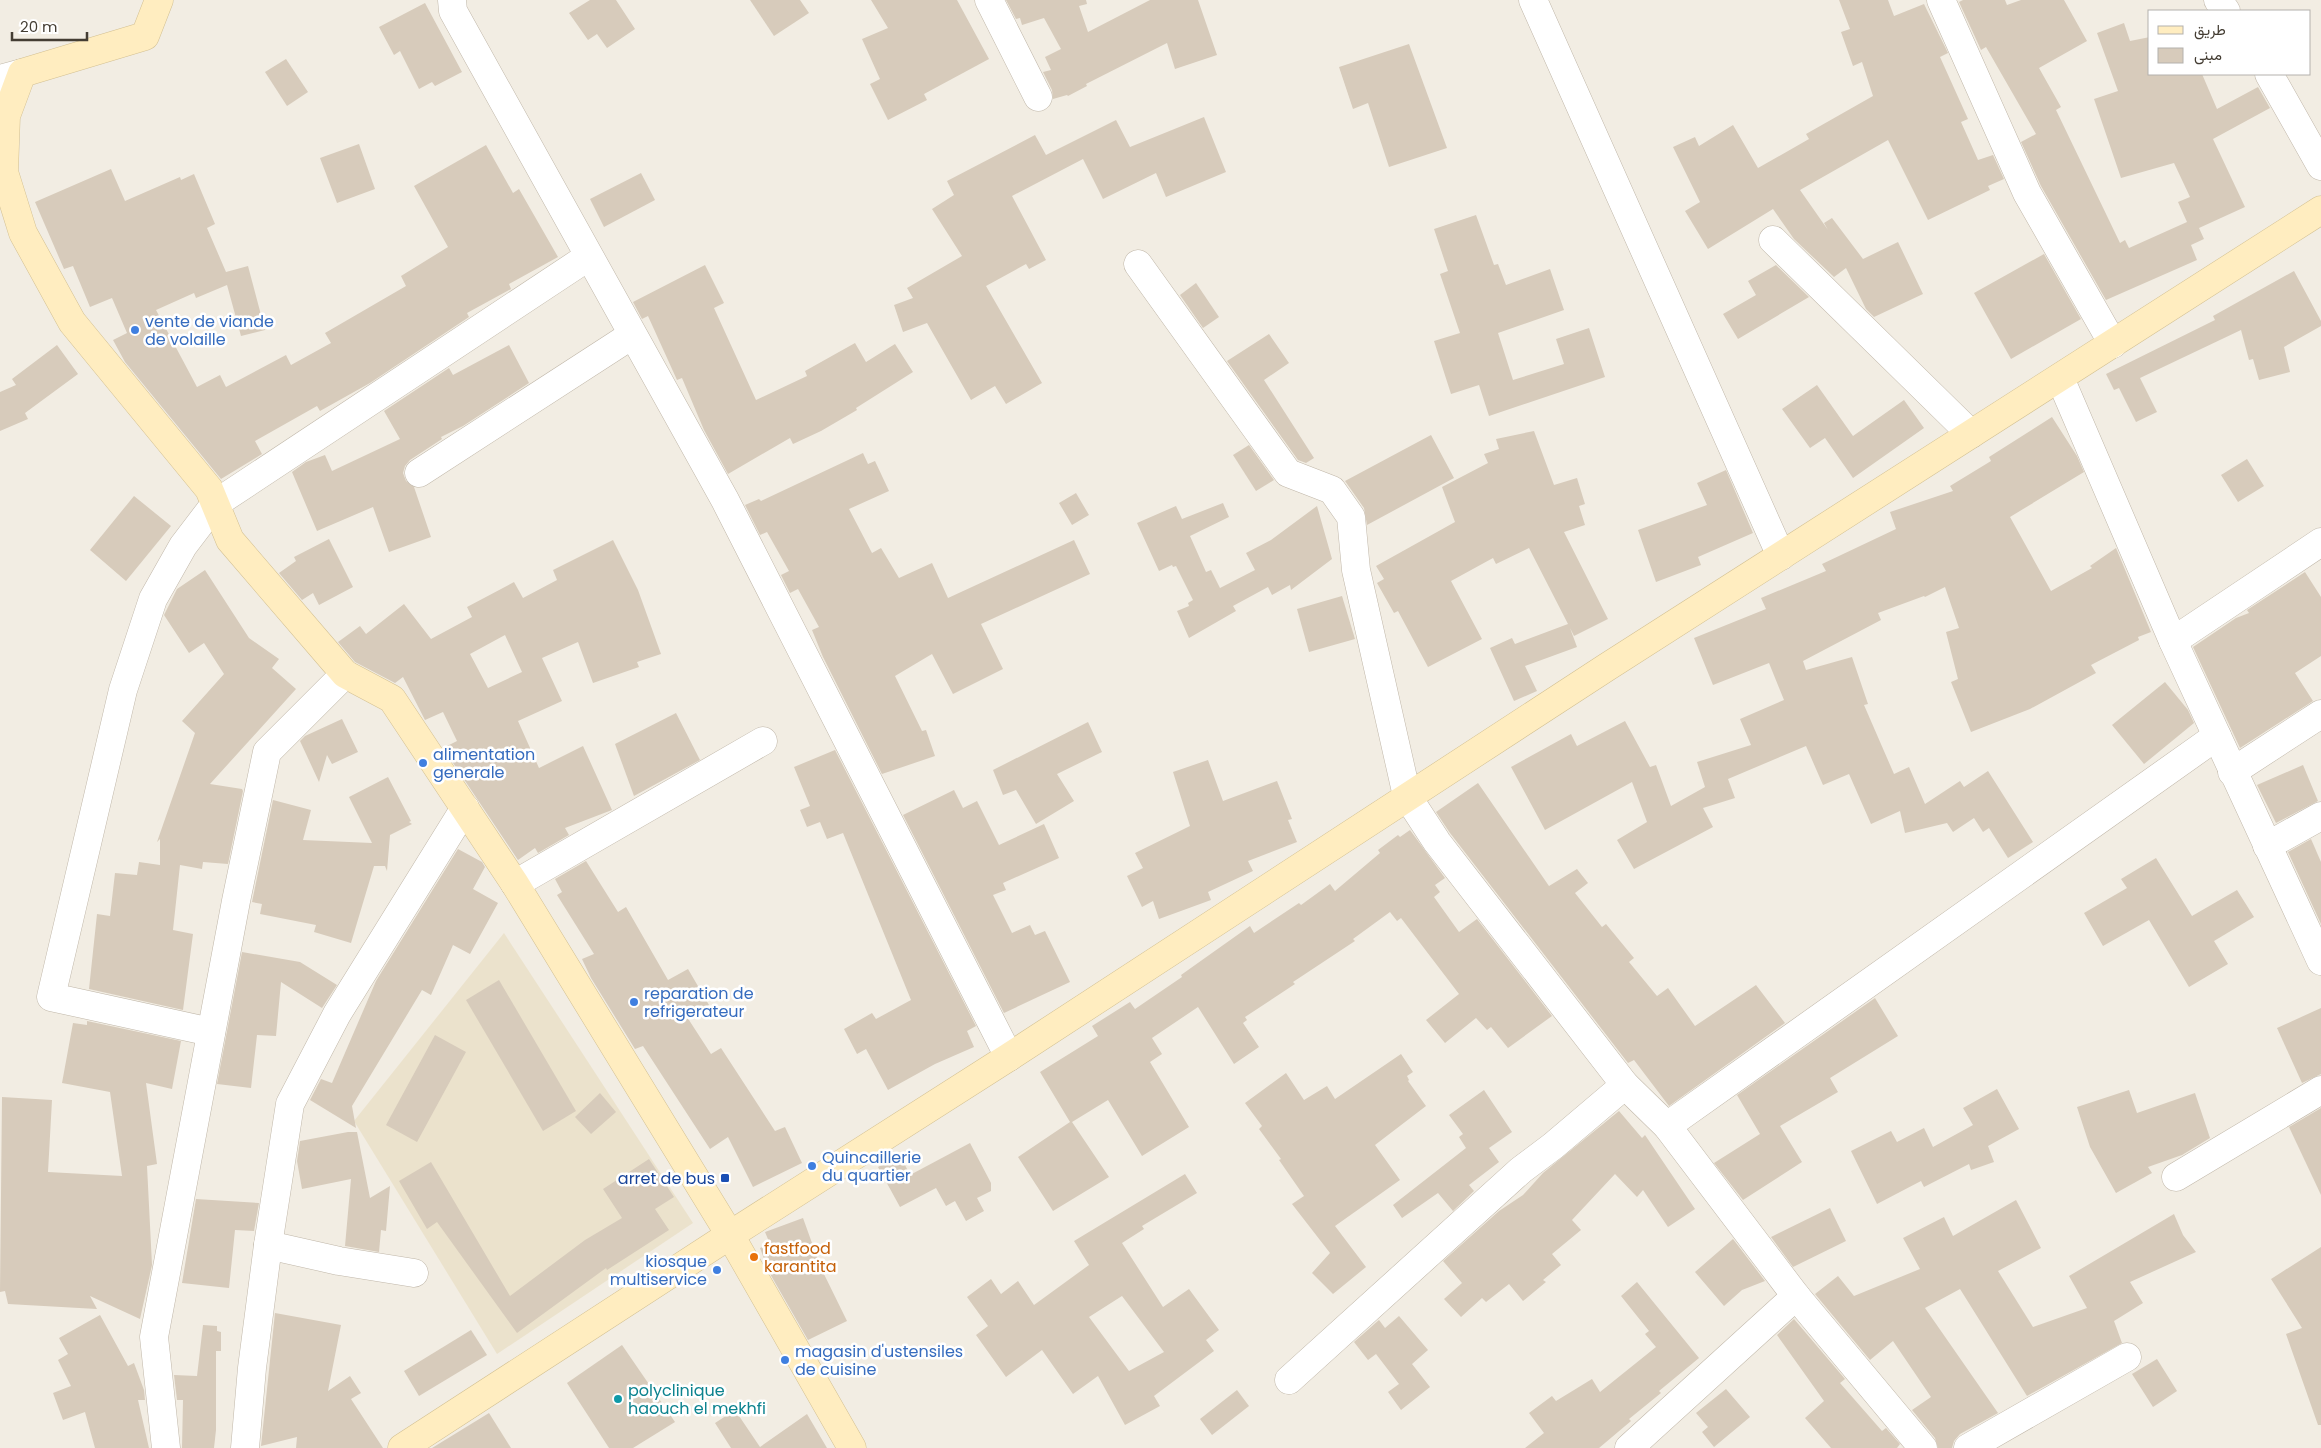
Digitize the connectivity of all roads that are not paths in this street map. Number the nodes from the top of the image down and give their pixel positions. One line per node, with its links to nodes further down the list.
1 (158, 0): 7 (street)
2 (452, 0): 12 (street)
3 (988, 0): 8 (street)
4 (1533, 0): 21 (street)
5 (1941, 0): 15 (street)
6 (2271, 75): 9 (street)
7 (11, 76): 19 (street)
8 (1038, 97)
9 (2321, 166)
10 (2321, 210): 15 (street)
11 (1772, 240): 17 (street)
12 (588, 257): 14 (street); 19 (street)
13 (1138, 264): 28 (street)
14 (632, 335): 18 (street); 35 (street)
15 (2113, 344): 16 (street)
16 (2060, 378): 17 (street); 22 (street)
17 (1971, 434): 21 (street)
18 (419, 473)
19 (215, 504): 23 (street); 34 (street)
20 (2321, 542): 22 (street)
21 (1781, 556): 28 (street)
22 (2173, 641): 25 (street)
23 (345, 674): 29 (street); 34 (street)
24 (2321, 714): 27 (street)
25 (2216, 736): 27 (street); 38 (street)
26 (763, 741): 32 (street)
27 (2232, 772): 31 (street)
28 (1407, 796): 35 (street); 36 (street)
29 (465, 808): 32 (street); 41 (street)
30 (2321, 816): 31 (street)
31 (2267, 846): 33 (street)
32 (515, 884): 40 (street)
33 (2321, 961)
34 (212, 1032): 47 (street)
35 (1009, 1057): 40 (street)
36 (1625, 1085): 38 (street); 45 (street)
37 (2321, 1090): 39 (street)
38 (1667, 1126): 43 (street)
39 (2176, 1177)
40 (730, 1235): 49 (street); 50 (street)
41 (268, 1245): 42 (street); 48 (street)
42 (414, 1273)
43 (1796, 1296): 46 (street); 51 (street)
44 (2127, 1357): 52 (street)
45 (1289, 1380)
46 (1919, 1447)
47 (166, 1448)
48 (246, 1448)
49 (402, 1448)
50 (852, 1448)
51 (1629, 1448)
52 (1968, 1448)

